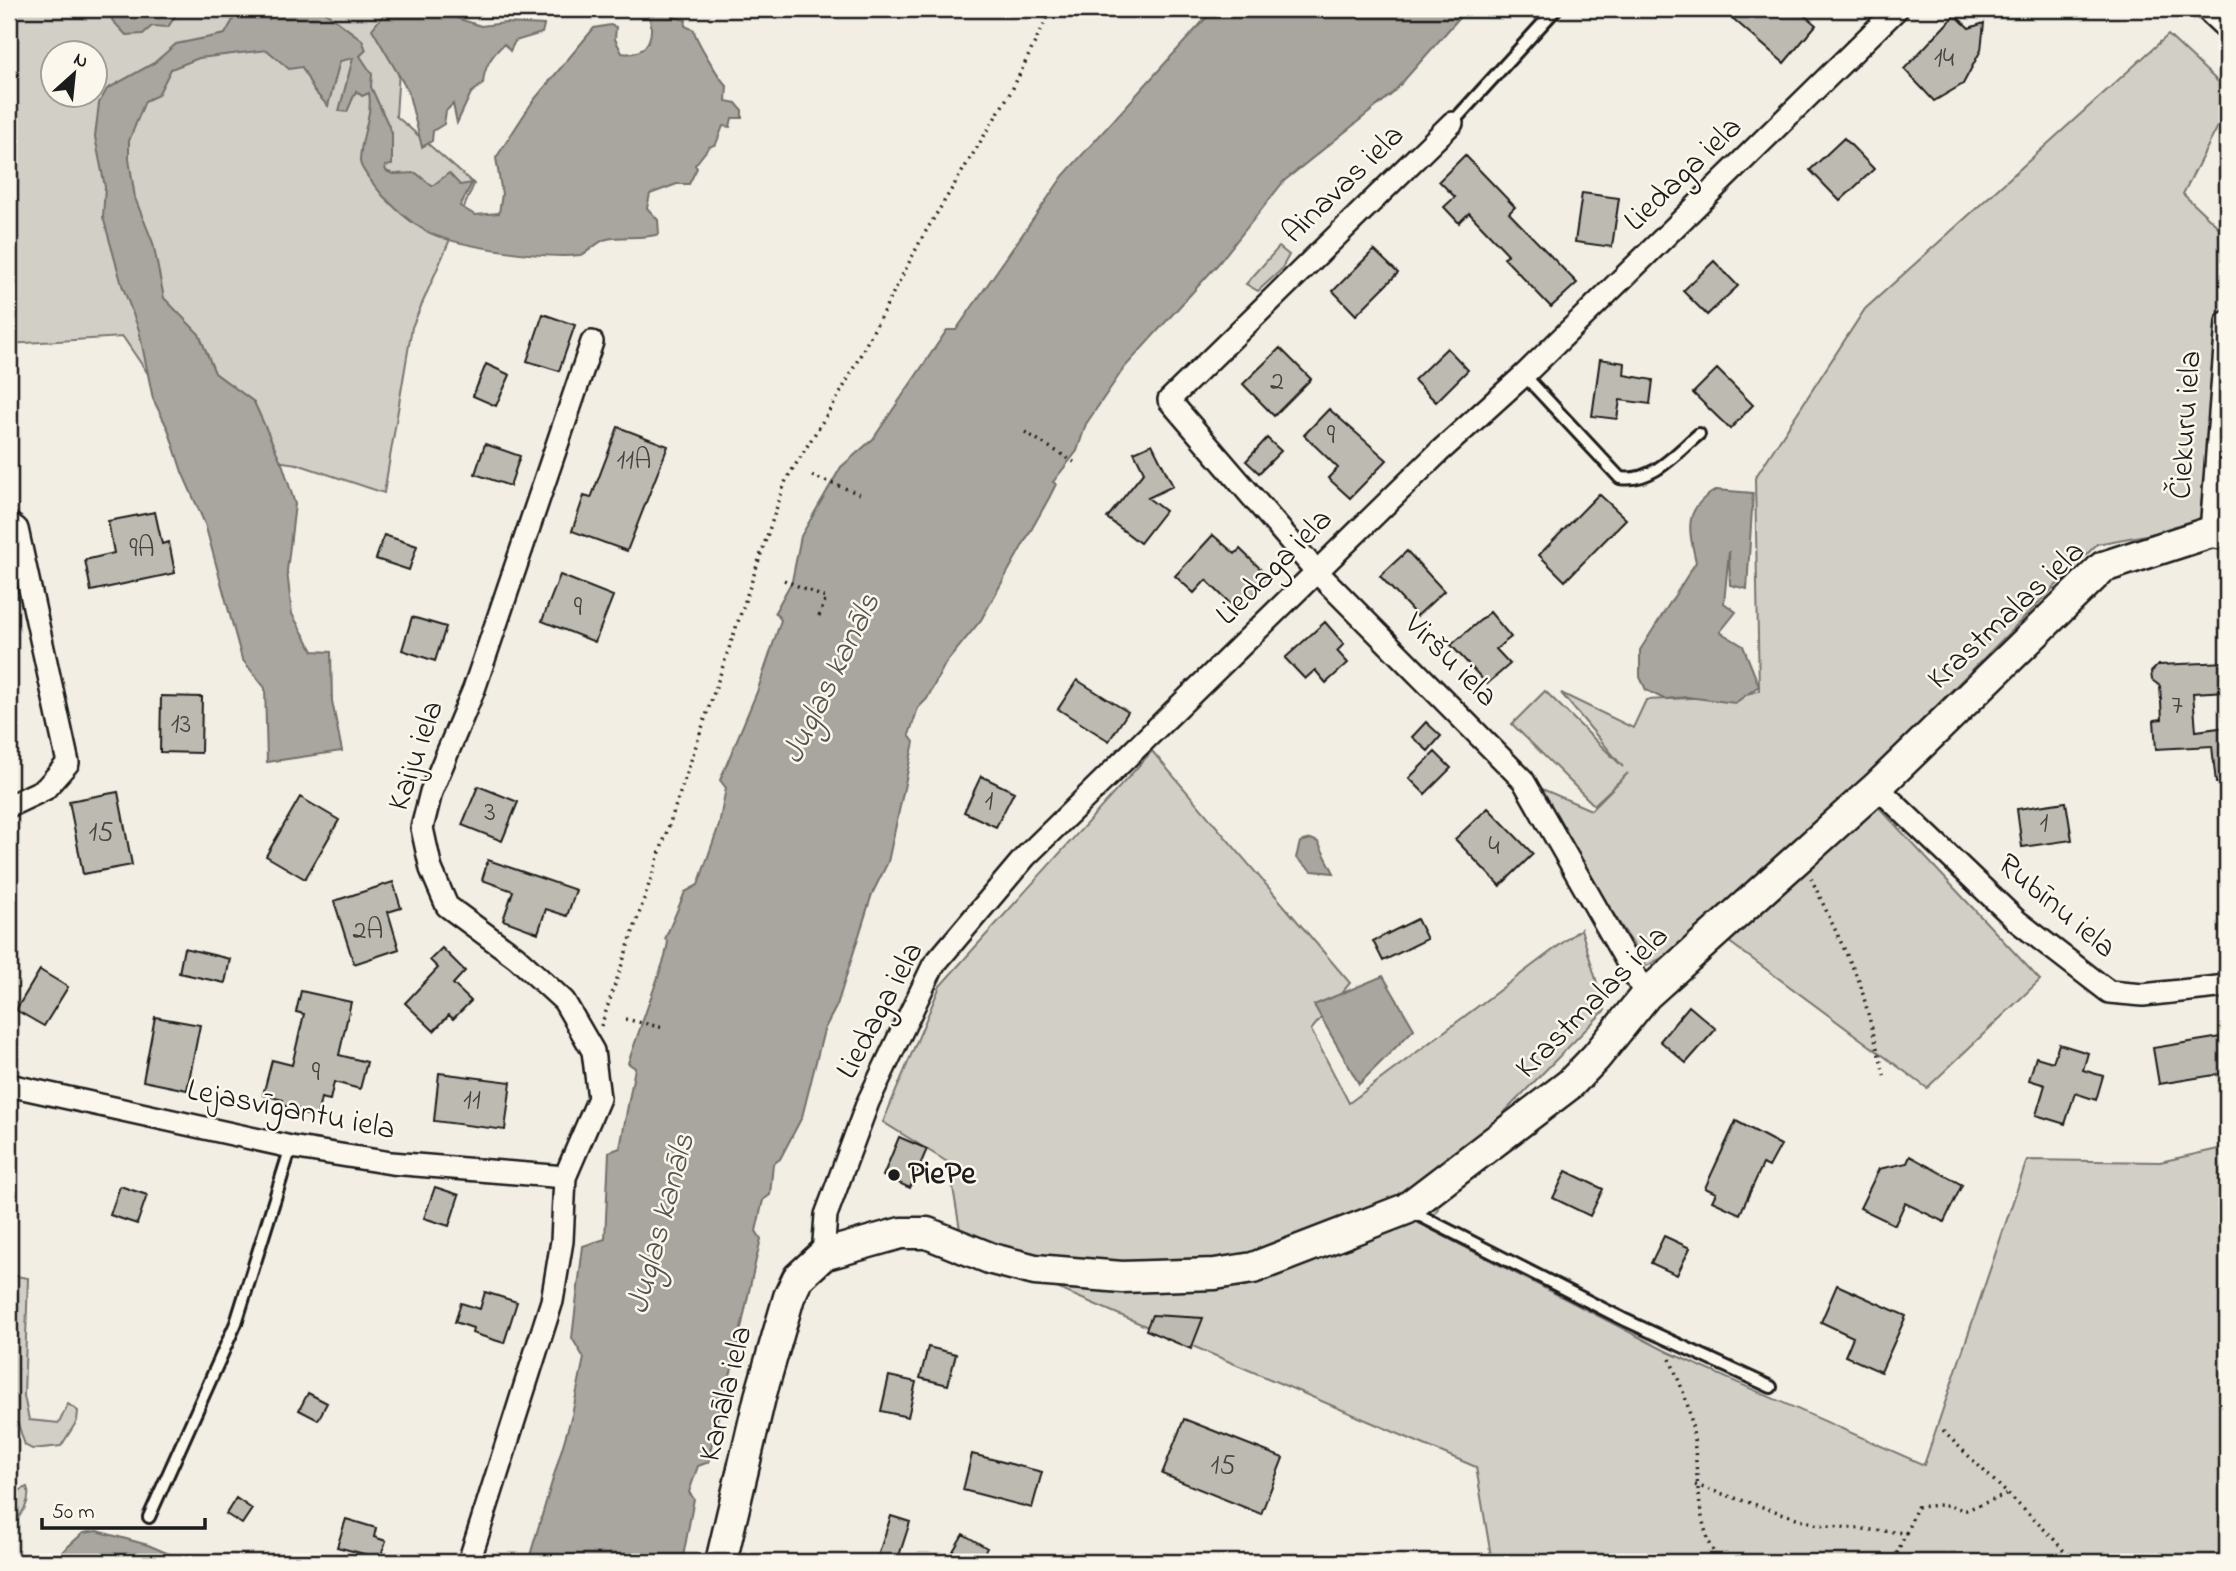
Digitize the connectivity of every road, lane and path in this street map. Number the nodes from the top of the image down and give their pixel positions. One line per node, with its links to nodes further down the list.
1 (1051, 9): 28 (path)
2 (1556, 9): 6 (lane, Ainavas iela)
3 (1897, 9): 9 (street, Liedaga iela)
4 (2206, 9): 5 (street)
5 (2227, 29)
6 (1452, 124): 10 (street, Ainavas iela)
7 (2227, 322): 17 (street, Čiekuru iela)
8 (592, 342): 28 (street, Kaiju iela)
9 (1524, 375): 12 (lane); 18 (street, Liedaga iela)
10 (1169, 400): 18 (street, Viršu iela)
11 (1025, 432): 13 (path)
12 (1699, 434)
13 (1074, 462)
14 (812, 476): 15 (path)
15 (863, 495)
16 (9, 523): 22 (street)
17 (2219, 533): 21 (street, Krastmalas iela)
18 (1316, 571): 25 (street, Viršu iela); 34 (street, Liedaga iela)
19 (784, 580): 20 (path)
20 (818, 619)
21 (1877, 787): 23 (street, Krastmalas iela); 24 (street, Rubīnu iela)
22 (9, 806)
23 (1800, 854): 25 (street, Krastmalas iela); 29 (path)
24 (2227, 986)
25 (1646, 995): 33 (street, Krastmalas iela)
26 (625, 1019): 27 (path)
27 (664, 1028)
28 (593, 1051): 32 (street, Kaiju iela)
29 (1885, 1078)
30 (9, 1085): 31 (street, Lejasvīgantu iela)
31 (291, 1147): 32 (street, Lejasvīgantu iela); 40 (lane)
32 (565, 1177): 42 (street)
33 (1406, 1209): 34 (street, Krastmalas iela); 36 (lane)
34 (823, 1255): 43 (street, Kanāla iela)
35 (1668, 1352): 38 (path)
36 (1771, 1387)
37 (1943, 1432): 39 (path)
38 (1695, 1485): 41 (path); 44 (path)
39 (2008, 1494): 41 (path); 46 (path)
40 (149, 1517)
41 (1906, 1533): 45 (path)
42 (469, 1562)
43 (721, 1562)
44 (1720, 1562)
45 (1893, 1562)
46 (2073, 1562)

